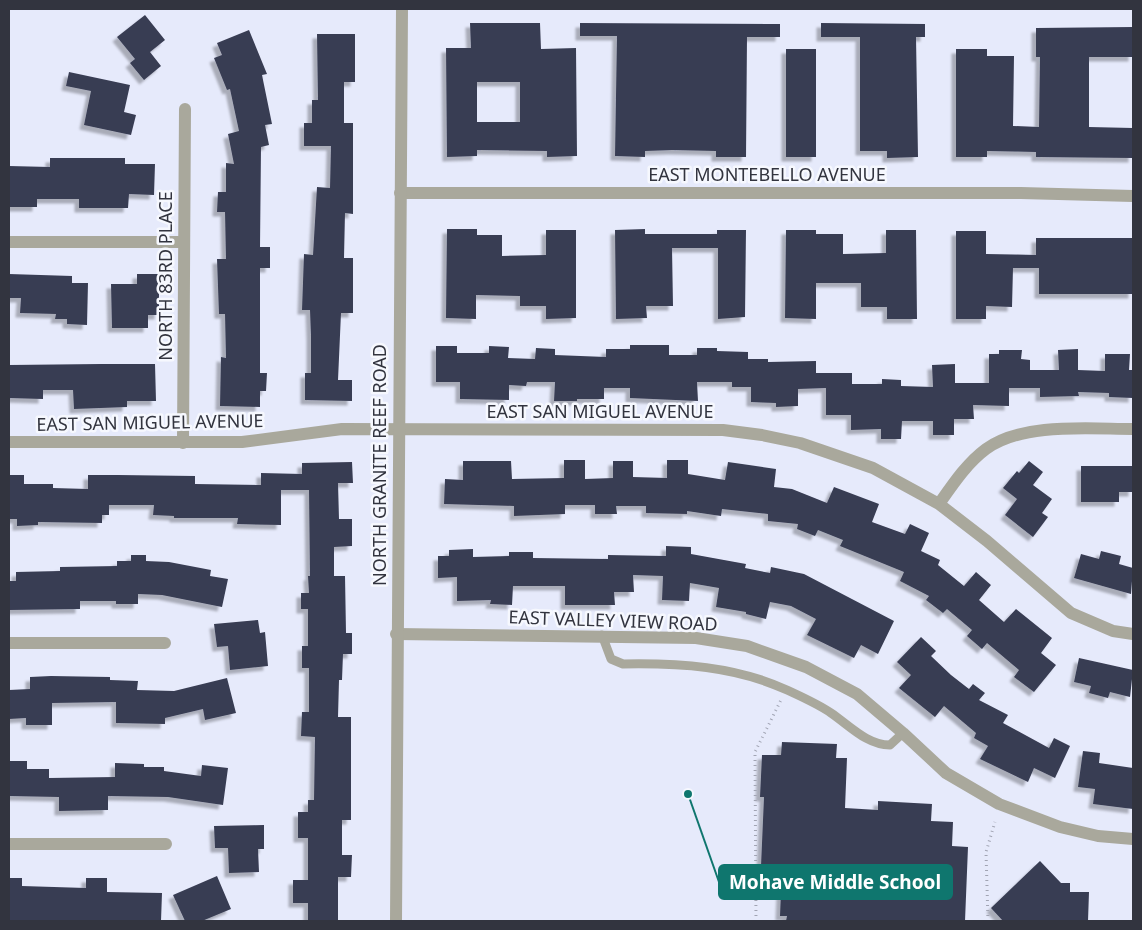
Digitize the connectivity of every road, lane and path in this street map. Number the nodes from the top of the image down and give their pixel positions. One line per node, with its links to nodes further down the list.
1 (402, 9): 3 (street, NORTH GRANITE REEF ROAD)
2 (185, 109): 6 (street, NORTH 83RD PLACE)
3 (400, 193): 4 (street, EAST MONTEBELLO AVENUE); 7 (street, NORTH GRANITE REEF ROAD)
4 (1133, 196)
5 (9, 242): 6 (street)
6 (183, 242): 10 (street, NORTH 83RD PLACE)
7 (398, 429): 10 (street, EAST SAN MIGUEL AVENUE); 11 (street, EAST SAN MIGUEL AVENUE); 12 (street, NORTH GRANITE REEF ROAD)
8 (1133, 429): 11 (street)
9 (9, 442): 10 (street, EAST SAN MIGUEL AVENUE)
10 (183, 443)
11 (939, 504): 13 (street, EAST SAN MIGUEL AVENUE)
12 (396, 634): 14 (street, EAST VALLEY VIEW ROAD); 23 (street, NORTH GRANITE REEF ROAD)
13 (1133, 634)
14 (602, 635): 18 (street, EAST VALLEY VIEW ROAD); 18 (lane)
15 (9, 642): 16 (street)
16 (166, 643)
17 (783, 696): 24 (path)
18 (904, 733): 20 (street, EAST VALLEY VIEW ROAD)
19 (995, 822): 25 (path)
20 (1133, 839)
21 (9, 844): 22 (street)
22 (166, 844)
23 (396, 921)
24 (756, 921)
25 (988, 921)

